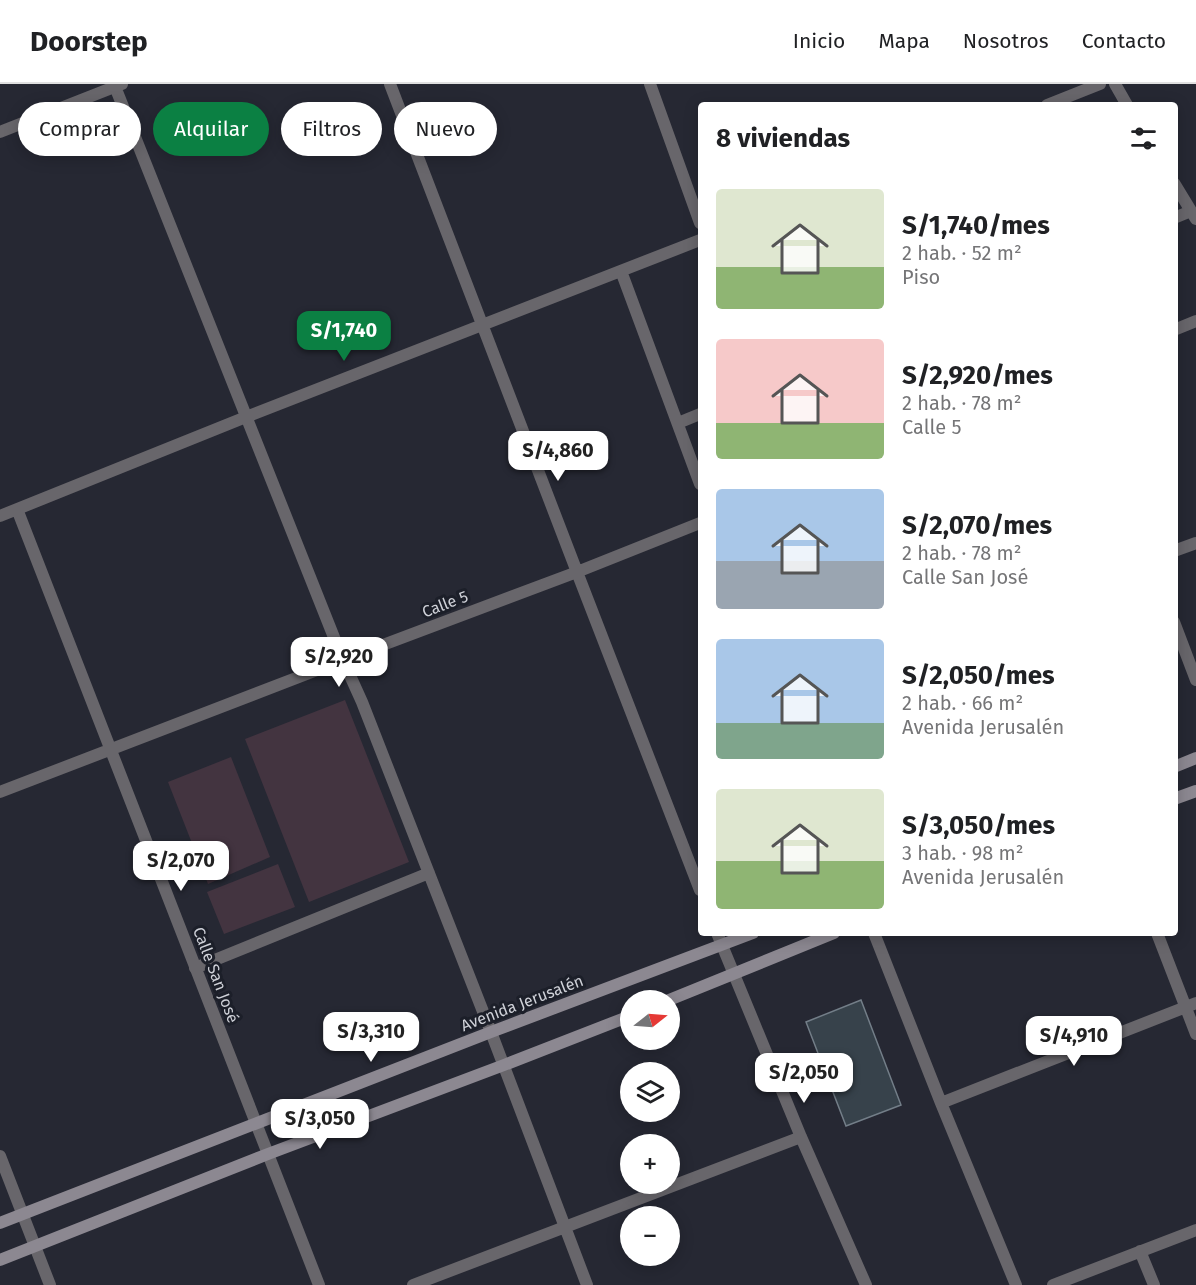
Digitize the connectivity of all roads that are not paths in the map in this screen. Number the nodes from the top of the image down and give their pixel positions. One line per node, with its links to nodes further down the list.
1 (390, 84): 16 (street)
2 (650, 84): 11 (street)
3 (1100, 84): 6 (street)
4 (1114, 84): 7 (street)
5 (117, 85): 8 (street); 19 (street)
6 (1055, 102)
7 (1125, 102)
8 (0, 132)
9 (1178, 189): 10 (street)
10 (1194, 215): 12 (street)
11 (698, 217)
12 (1178, 217)
13 (698, 241): 14 (street)
14 (621, 271): 16 (street); 20 (street)
15 (1196, 321): 17 (street)
16 (482, 324): 19 (street); 27 (street)
17 (1178, 328)
18 (698, 415): 20 (street)
19 (246, 417): 22 (street); 29 (street)
20 (678, 423): 21 (street)
21 (698, 478)
22 (17, 509): 23 (street); 31 (street, Calle San José)
23 (0, 516)
24 (698, 524): 27 (street, Calle 5)
25 (1196, 543): 26 (street)
26 (1178, 550)
27 (577, 572): 29 (street, Calle 5); 38 (street)
28 (1178, 633): 30 (street)
29 (343, 660): 31 (street, Calle 5); 37 (street)
30 (1196, 680)
31 (110, 750): 35 (street, Calle 5); 45 (street, Calle San José)
32 (1196, 759): 33 (street)
33 (1178, 766)
34 (1196, 791): 36 (street)
35 (0, 792)
36 (1178, 798)
37 (429, 873): 45 (street); 50 (street)
38 (698, 885)
39 (718, 936): 44 (street)
40 (745, 936): 44 (street, Avenida Jerusalén)
41 (827, 936): 46 (street)
42 (875, 936): 53 (street)
43 (1158, 936): 48 (street)
44 (722, 945): 46 (street); 50 (street, Avenida Jerusalén)
45 (195, 968): 54 (street, Calle San José)
46 (734, 975): 47 (street); 55 (street)
47 (680, 996)
48 (1191, 1005): 51 (street); 53 (street)
49 (620, 1020): 52 (street)
50 (491, 1032): 52 (street); 54 (street, Avenida Jerusalén)
51 (1196, 1034)
52 (504, 1065): 56 (street); 60 (street)
53 (941, 1103): 70 (street)
54 (256, 1124): 56 (street, Calle San José); 58 (street, Avenida Jerusalén)
55 (801, 1137): 60 (street); 69 (street)
56 (268, 1154): 62 (street); 66 (street, Calle San José)
57 (0, 1156): 58 (street)
58 (22, 1214): 59 (street, Avenida Jerusalén); 62 (street)
59 (0, 1223)
60 (566, 1226): 67 (street); 68 (street)
61 (1196, 1230): 63 (street)
62 (35, 1246): 64 (street); 65 (street)
63 (1140, 1251): 71 (street); 72 (street)
64 (0, 1260)
65 (50, 1285)
66 (319, 1285)
67 (412, 1285)
68 (587, 1285)
69 (866, 1285)
70 (1016, 1285)
71 (1053, 1285)
72 (1154, 1285)

